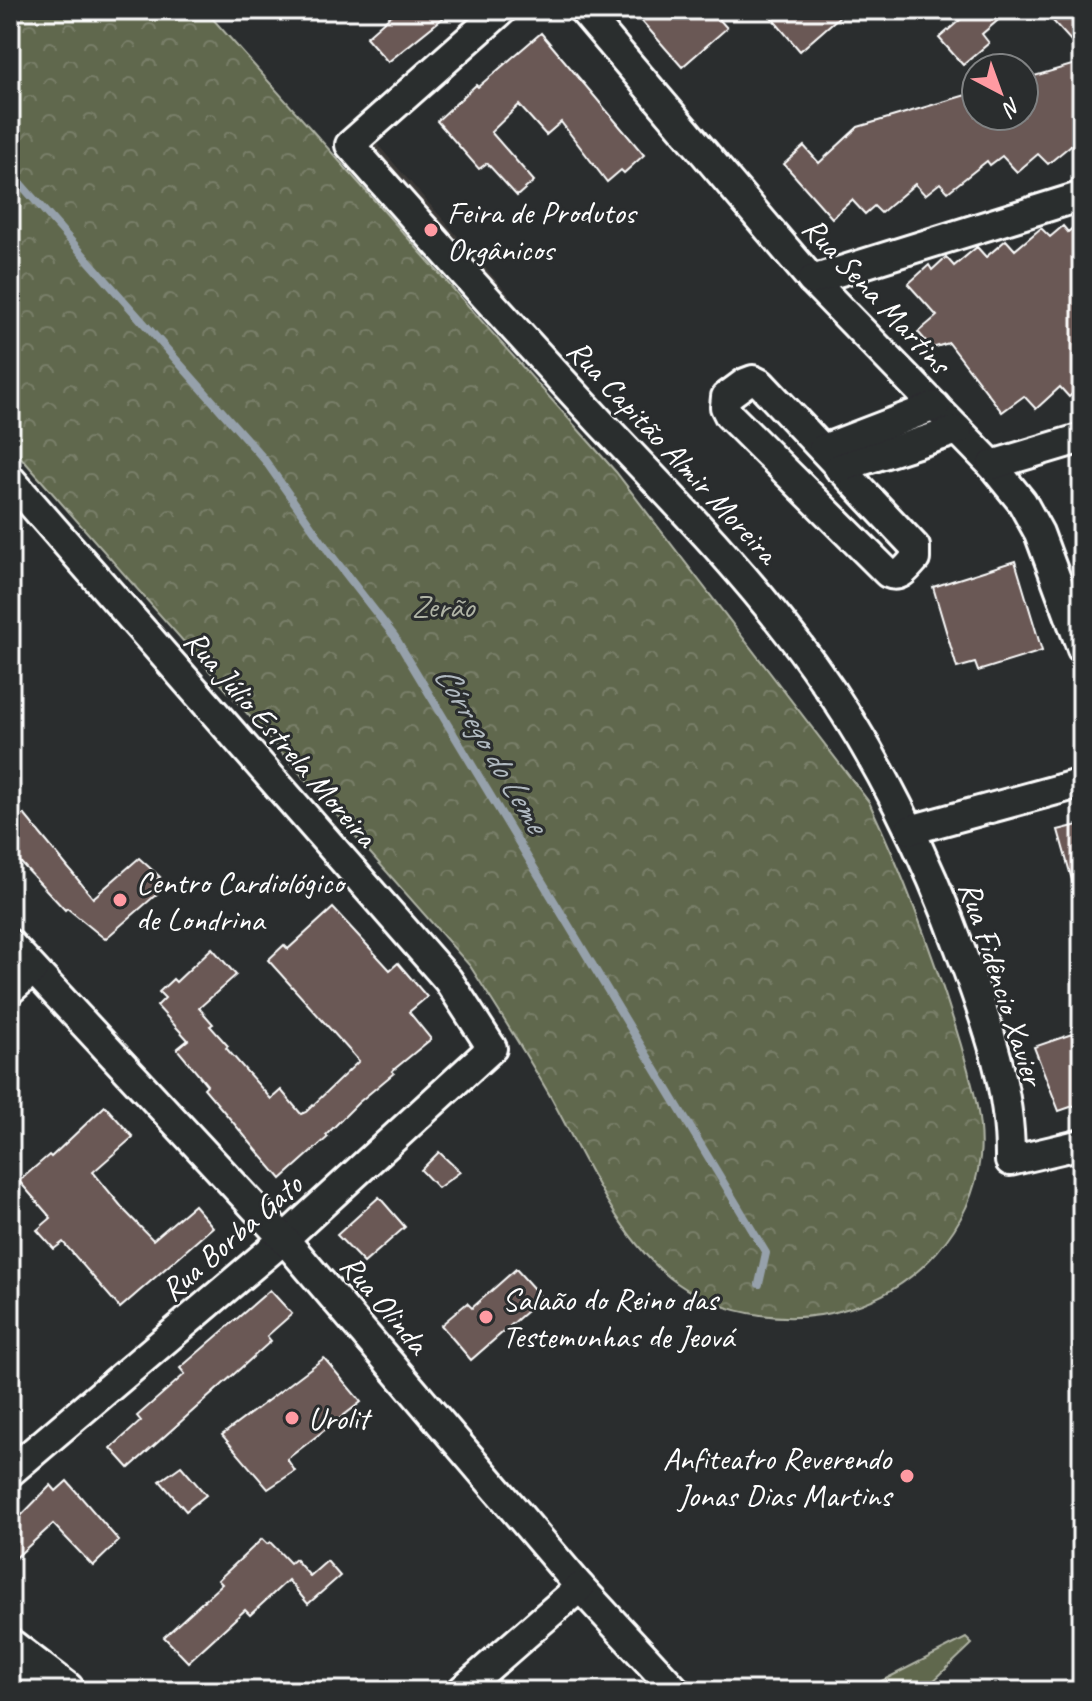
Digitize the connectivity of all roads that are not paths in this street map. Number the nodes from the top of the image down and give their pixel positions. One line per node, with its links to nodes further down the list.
1 (502, 10): 13 (street, Rua Capitão Almir Moreira)
2 (583, 10): 4 (street, Rua Sena Martins)
3 (1082, 196): 4 (street)
4 (812, 280): 5 (street, Rua Sena Martins)
5 (935, 406): 6 (street, Rua Sena Martins); 8 (street)
6 (958, 430): 8 (street); 9 (street, Rua Sena Martins)
7 (1082, 438): 9 (street)
8 (831, 458): 8 (street)
9 (992, 465): 11 (street, Rua Sena Martins)
10 (10, 479): 17 (street, Rua Júlio Estrela Moreira)
11 (1082, 649)
12 (1082, 783): 13 (street)
13 (910, 830): 18 (street, Rua Fidêncio Xavier)
14 (10, 944): 15 (street, Rua Olinda)
15 (33, 970): 16 (street); 19 (street, Rua Olinda)
16 (10, 990)
17 (492, 1048): 19 (street, Rua Borba Gato)
18 (1082, 1144)
19 (284, 1239): 20 (street, Rua Borba Gato); 21 (street, Rua Olinda)
20 (10, 1472)
21 (580, 1587): 24 (street); 25 (street, Rua Olinda)
22 (10, 1649): 23 (main road)
23 (65, 1691)
24 (461, 1691)
25 (676, 1691)

